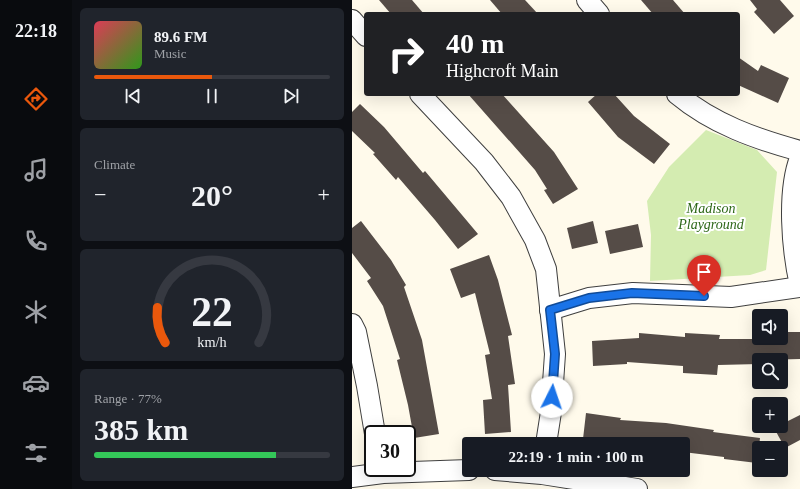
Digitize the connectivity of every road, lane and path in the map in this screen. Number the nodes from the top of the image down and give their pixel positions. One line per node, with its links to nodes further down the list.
1 (587, 0): 2 (street)
2 (597, 12)
3 (352, 20): 4 (street)
4 (364, 34)
5 (422, 96): 10 (street)
6 (679, 96): 7 (street)
7 (800, 151)
8 (800, 158): 9 (street)
9 (800, 286): 10 (street)
10 (550, 310): 13 (street)
11 (352, 324): 12 (street)
12 (374, 425)
13 (547, 437)
14 (462, 470): 15 (street)
15 (416, 471)
16 (364, 475): 17 (street)
17 (352, 477)
18 (570, 477): 19 (street)
19 (637, 489)

